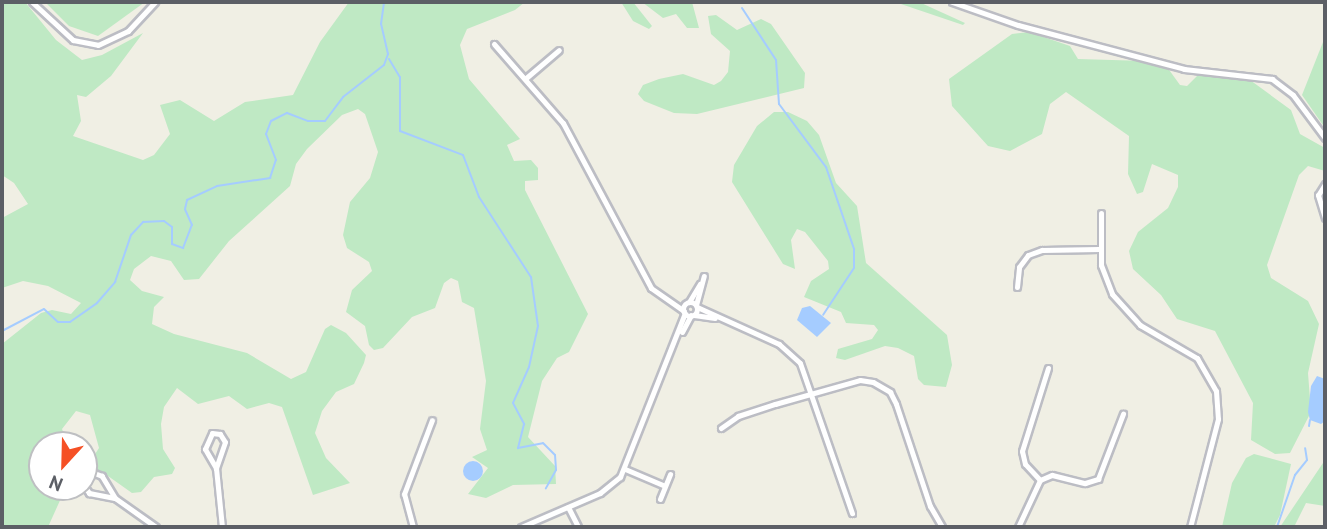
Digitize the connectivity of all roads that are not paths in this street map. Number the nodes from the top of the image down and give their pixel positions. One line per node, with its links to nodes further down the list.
1 (32, 2): 2 (street)
2 (155, 2)
3 (952, 2): 7 (street)
4 (495, 44): 6 (street)
5 (559, 50): 6 (street)
6 (527, 78): 13 (street)
7 (1325, 138)
8 (1325, 184): 10 (street)
9 (1101, 213): 11 (street)
10 (1325, 218)
11 (1099, 250): 12 (street); 39 (street)
12 (1017, 287)
13 (667, 299): 14 (street); 16 (street)
14 (688, 302): 15 (street); 15 (street); 16 (street)
15 (696, 306): 16 (street); 17 (street)
16 (688, 313): 17 (street); 24 (street)
17 (715, 318): 19 (street)
18 (1048, 368): 26 (street)
19 (814, 393): 22 (street); 31 (street); 37 (street)
20 (1123, 414): 26 (street)
21 (432, 420): 34 (street)
22 (721, 428)
23 (216, 468): 23 (street); 33 (street)
24 (625, 469): 27 (street); 30 (street)
25 (670, 474): 27 (street)
26 (1040, 480): 38 (street)
27 (665, 486): 29 (street)
28 (115, 498): 28 (street); 32 (street)
29 (660, 499)
30 (568, 507): 35 (street); 36 (street)
31 (852, 513)
32 (156, 527)
33 (222, 527)
34 (413, 527)
35 (522, 527)
36 (578, 527)
37 (942, 527)
38 (1018, 527)
39 (1190, 527)

